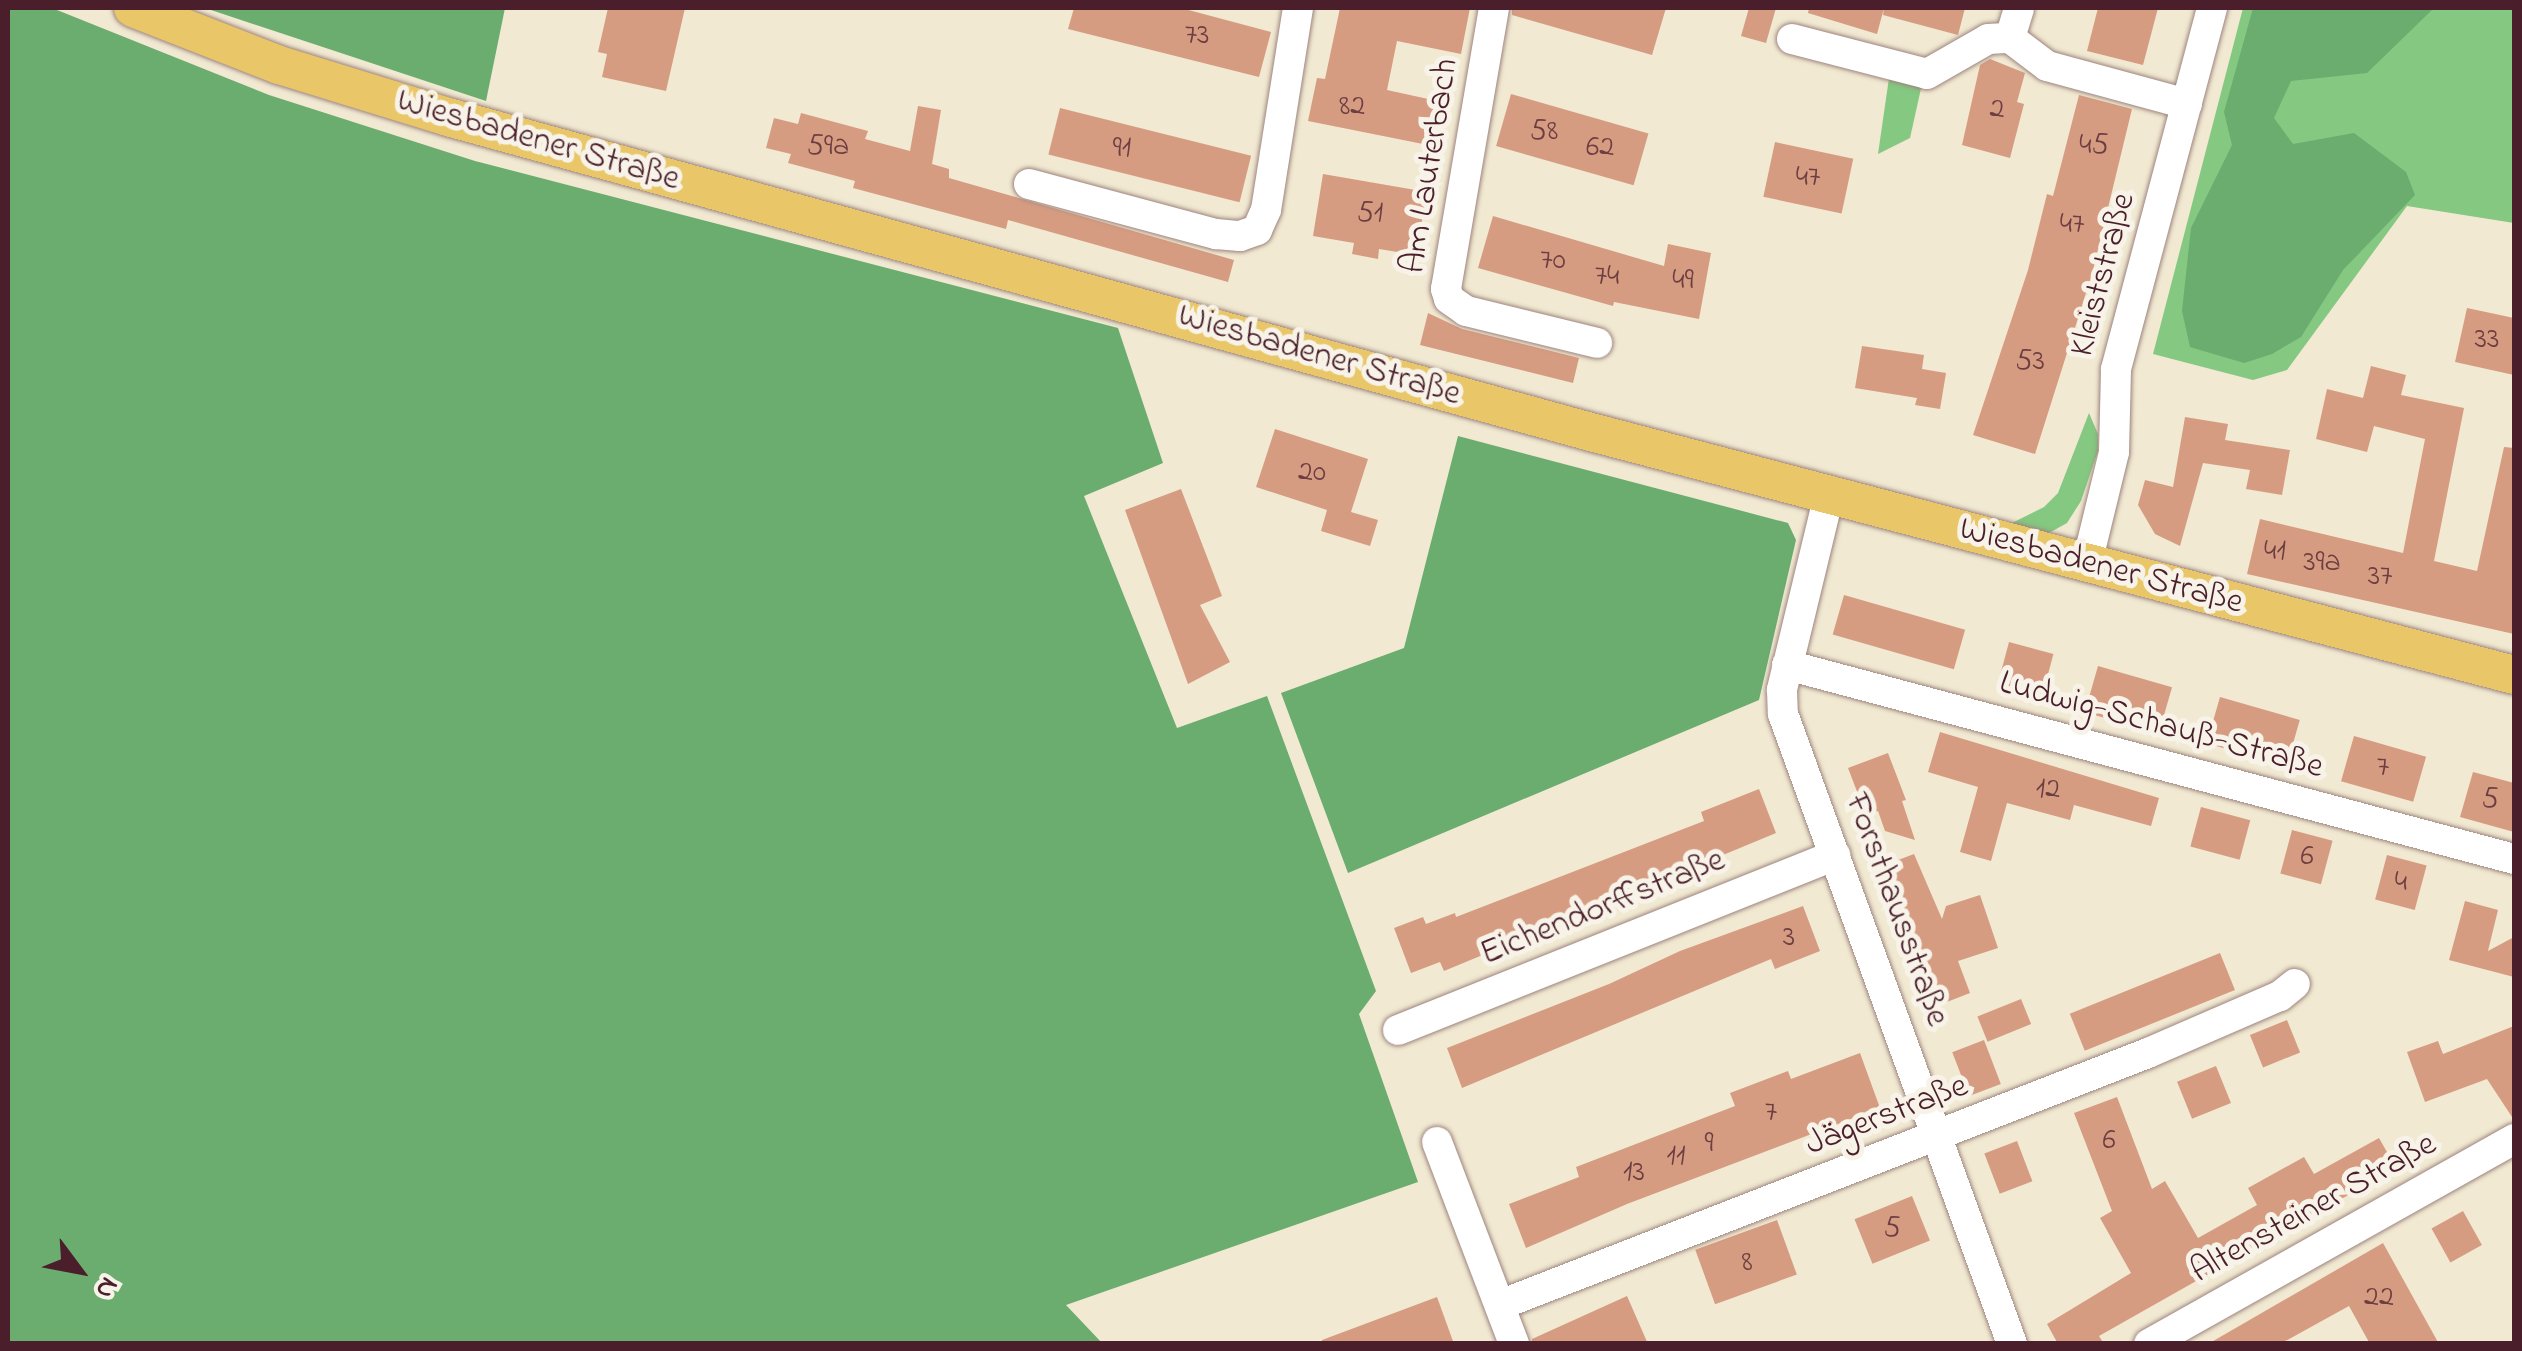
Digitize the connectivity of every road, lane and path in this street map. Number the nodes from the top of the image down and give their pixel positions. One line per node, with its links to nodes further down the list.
1 (133, 8): 11 (main road, Wiesbadener Straße)
2 (1298, 8): 9 (street)
3 (1494, 8): 10 (street, Am Lauterbach)
4 (2019, 8): 6 (street)
5 (2212, 8): 8 (street, Kleiststraße)
6 (2010, 38): 7 (street); 8 (street)
7 (1792, 40)
8 (2187, 104): 12 (street, Kleiststraße)
9 (1030, 184)
10 (1597, 343)
11 (1830, 495): 12 (main road, Wiesbadener Straße); 13 (street, Forsthausstraße)
12 (2087, 563): 14 (main road, Wiesbadener Straße)
13 (1787, 665): 15 (street, Forsthausstraße); 16 (street, Ludwig-Schauß-Straße)
14 (2514, 675)
15 (1836, 855): 18 (street, Eichendorffstraße); 19 (street, Forsthausstraße)
16 (2514, 859)
17 (2295, 984): 19 (street, Jägerstraße)
18 (1398, 1030)
19 (1940, 1137): 22 (street, Jägerstraße); 24 (street, Forsthausstraße)
20 (2514, 1139): 25 (street, Altensteiner Straße)
21 (1437, 1142): 22 (street)
22 (1500, 1305): 23 (street)
23 (1514, 1344)
24 (2012, 1344)
25 (2149, 1344)

